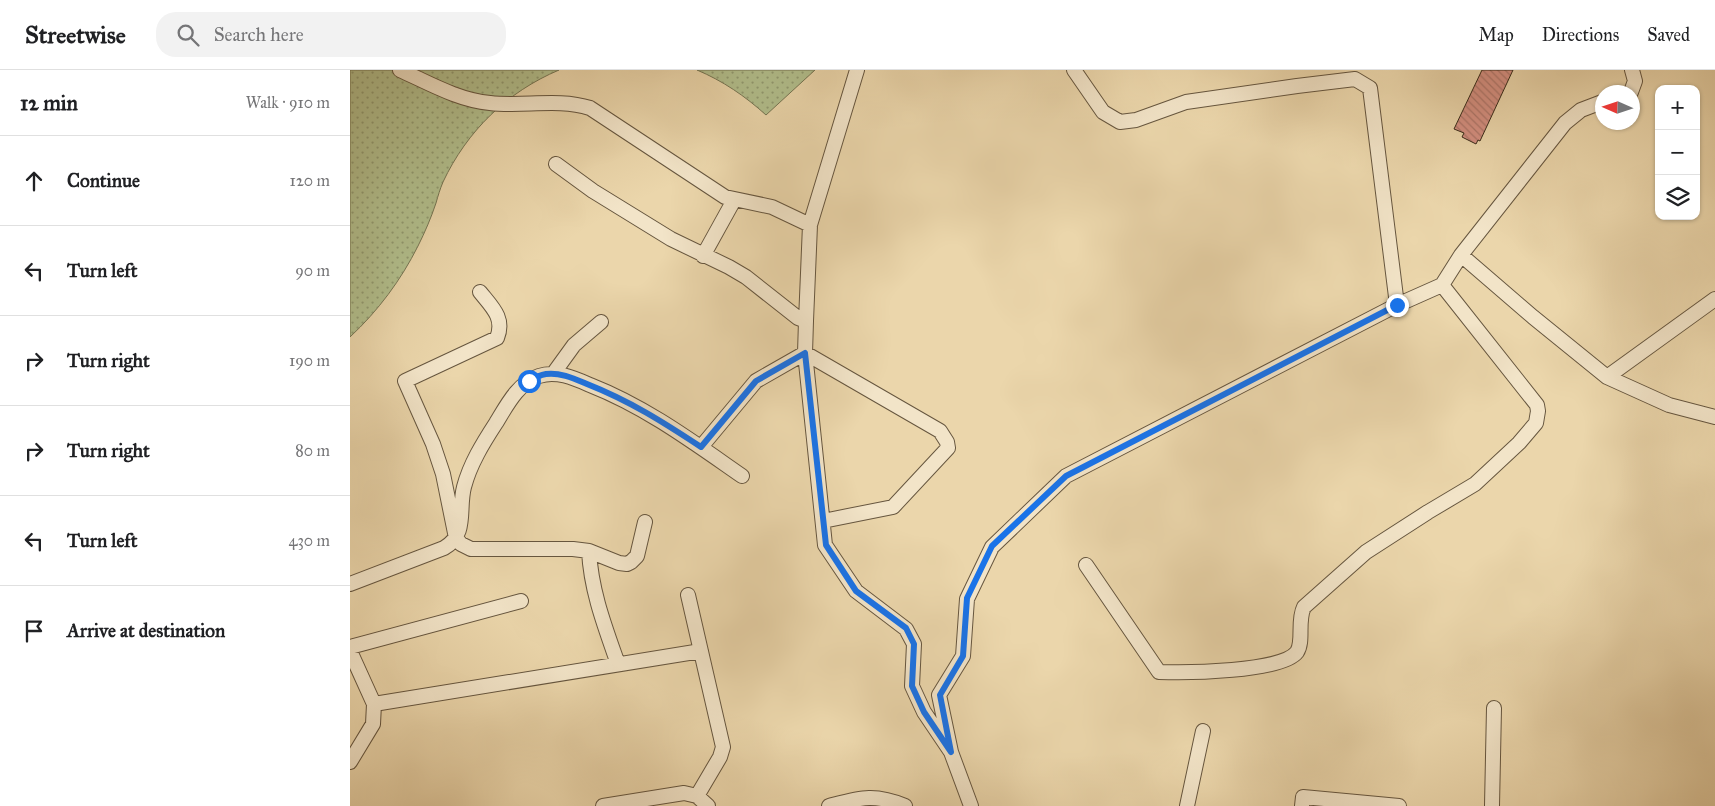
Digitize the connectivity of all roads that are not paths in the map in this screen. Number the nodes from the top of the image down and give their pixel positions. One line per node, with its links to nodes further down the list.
1 (400, 70): 8 (street)
2 (857, 70): 9 (street)
3 (1074, 70): 15 (street)
4 (1632, 70): 5 (street)
5 (1633, 85)
6 (1595, 105): 10 (street)
7 (556, 164): 11 (street)
8 (734, 200): 9 (street); 11 (street)
9 (810, 225): 16 (street)
10 (1461, 255): 12 (street); 20 (street)
11 (703, 256): 16 (street)
12 (1442, 285): 15 (street); 28 (street)
13 (480, 292): 26 (street)
14 (1715, 299): 20 (street)
15 (1397, 305): 39 (street)
16 (806, 321): 18 (street)
17 (601, 322): 19 (street)
18 (805, 353): 22 (street); 24 (street); 24 (street)
19 (553, 374): 22 (street); 26 (street)
20 (1607, 377): 21 (street)
21 (1715, 417)
22 (701, 447): 23 (street)
23 (742, 476)
24 (823, 521): 39 (street)
25 (644, 522): 27 (street)
26 (456, 538): 27 (street); 29 (street)
27 (589, 551): 35 (street)
28 (1086, 565)
29 (350, 584)
30 (688, 595): 34 (street)
31 (521, 601): 32 (street)
32 (350, 647)
33 (350, 651): 36 (street)
34 (701, 651): 35 (street); 41 (street)
35 (618, 664): 36 (street)
36 (374, 704): 40 (street)
37 (1494, 708): 50 (street)
38 (1203, 731): 47 (street)
39 (951, 752): 46 (street)
40 (350, 762)
41 (697, 796): 42 (street); 43 (street)
42 (603, 806)
43 (708, 806)
44 (829, 806): 45 (street)
45 (905, 806)
46 (971, 806)
47 (1187, 806)
48 (1302, 806): 49 (street)
49 (1399, 806)
50 (1492, 806)

